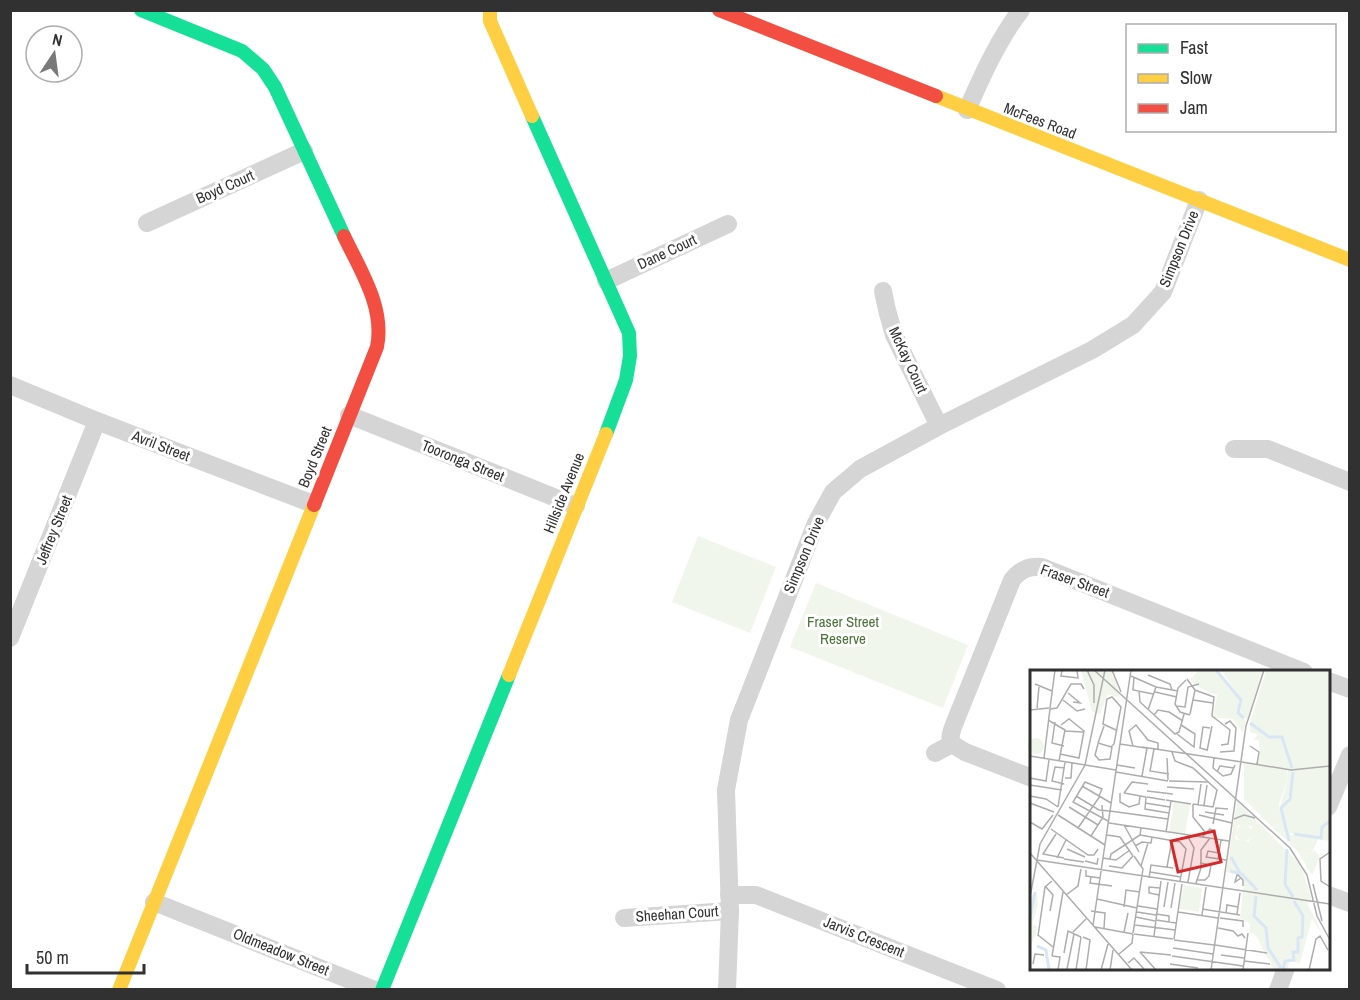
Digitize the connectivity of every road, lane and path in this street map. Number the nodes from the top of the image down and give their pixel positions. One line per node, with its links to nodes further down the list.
1 (141, 10): 5 (street, Boyd Street)
2 (490, 10): 12 (street, Hillside Avenue)
3 (719, 10): 6 (street, McFees Road)
4 (1020, 10): 6 (street)
5 (186, 19): 7 (street, Boyd Street)
6 (967, 110): 8 (street, McFees Road)
7 (304, 151): 9 (street, Boyd Court); 15 (street, Boyd Street)
8 (1198, 201): 11 (street, McFees Road); 17 (street, Simpson Drive)
9 (147, 223)
10 (729, 224): 12 (street, Dane Court)
11 (1350, 260)
12 (606, 281): 21 (street, Hillside Avenue)
13 (883, 291): 17 (street, McKay Court)
14 (10, 386): 16 (street, Avril Street)
15 (350, 415): 20 (street, Boyd Street); 21 (street, Tooronga Street)
16 (97, 421): 20 (street, Avril Street); 22 (street, Jeffrey Street)
17 (939, 426): 33 (street, Simpson Drive)
18 (1234, 449): 19 (street)
19 (1350, 482)
20 (313, 504): 32 (street, Boyd Street)
21 (576, 506): 39 (street, Hillside Avenue)
22 (10, 638)
23 (1299, 670): 26 (street, Fraser Street)
24 (1330, 681): 25 (street)
25 (1350, 689)
26 (952, 744): 27 (street); 29 (street)
27 (935, 753)
28 (1350, 755): 30 (street)
29 (1030, 777)
30 (1330, 805)
31 (1330, 895): 34 (street)
32 (154, 902): 37 (street, Boyd Street); 38 (street, Oldmeadow Street)
33 (730, 903): 35 (street, Sheehan Court); 40 (street, Simpson Drive); 41 (street, Jarvis Crescent)
34 (1350, 903)
35 (624, 918)
36 (1286, 970): 42 (street)
37 (119, 990)
38 (375, 990)
39 (382, 990)
40 (727, 990)
41 (997, 990)
42 (1278, 990)

